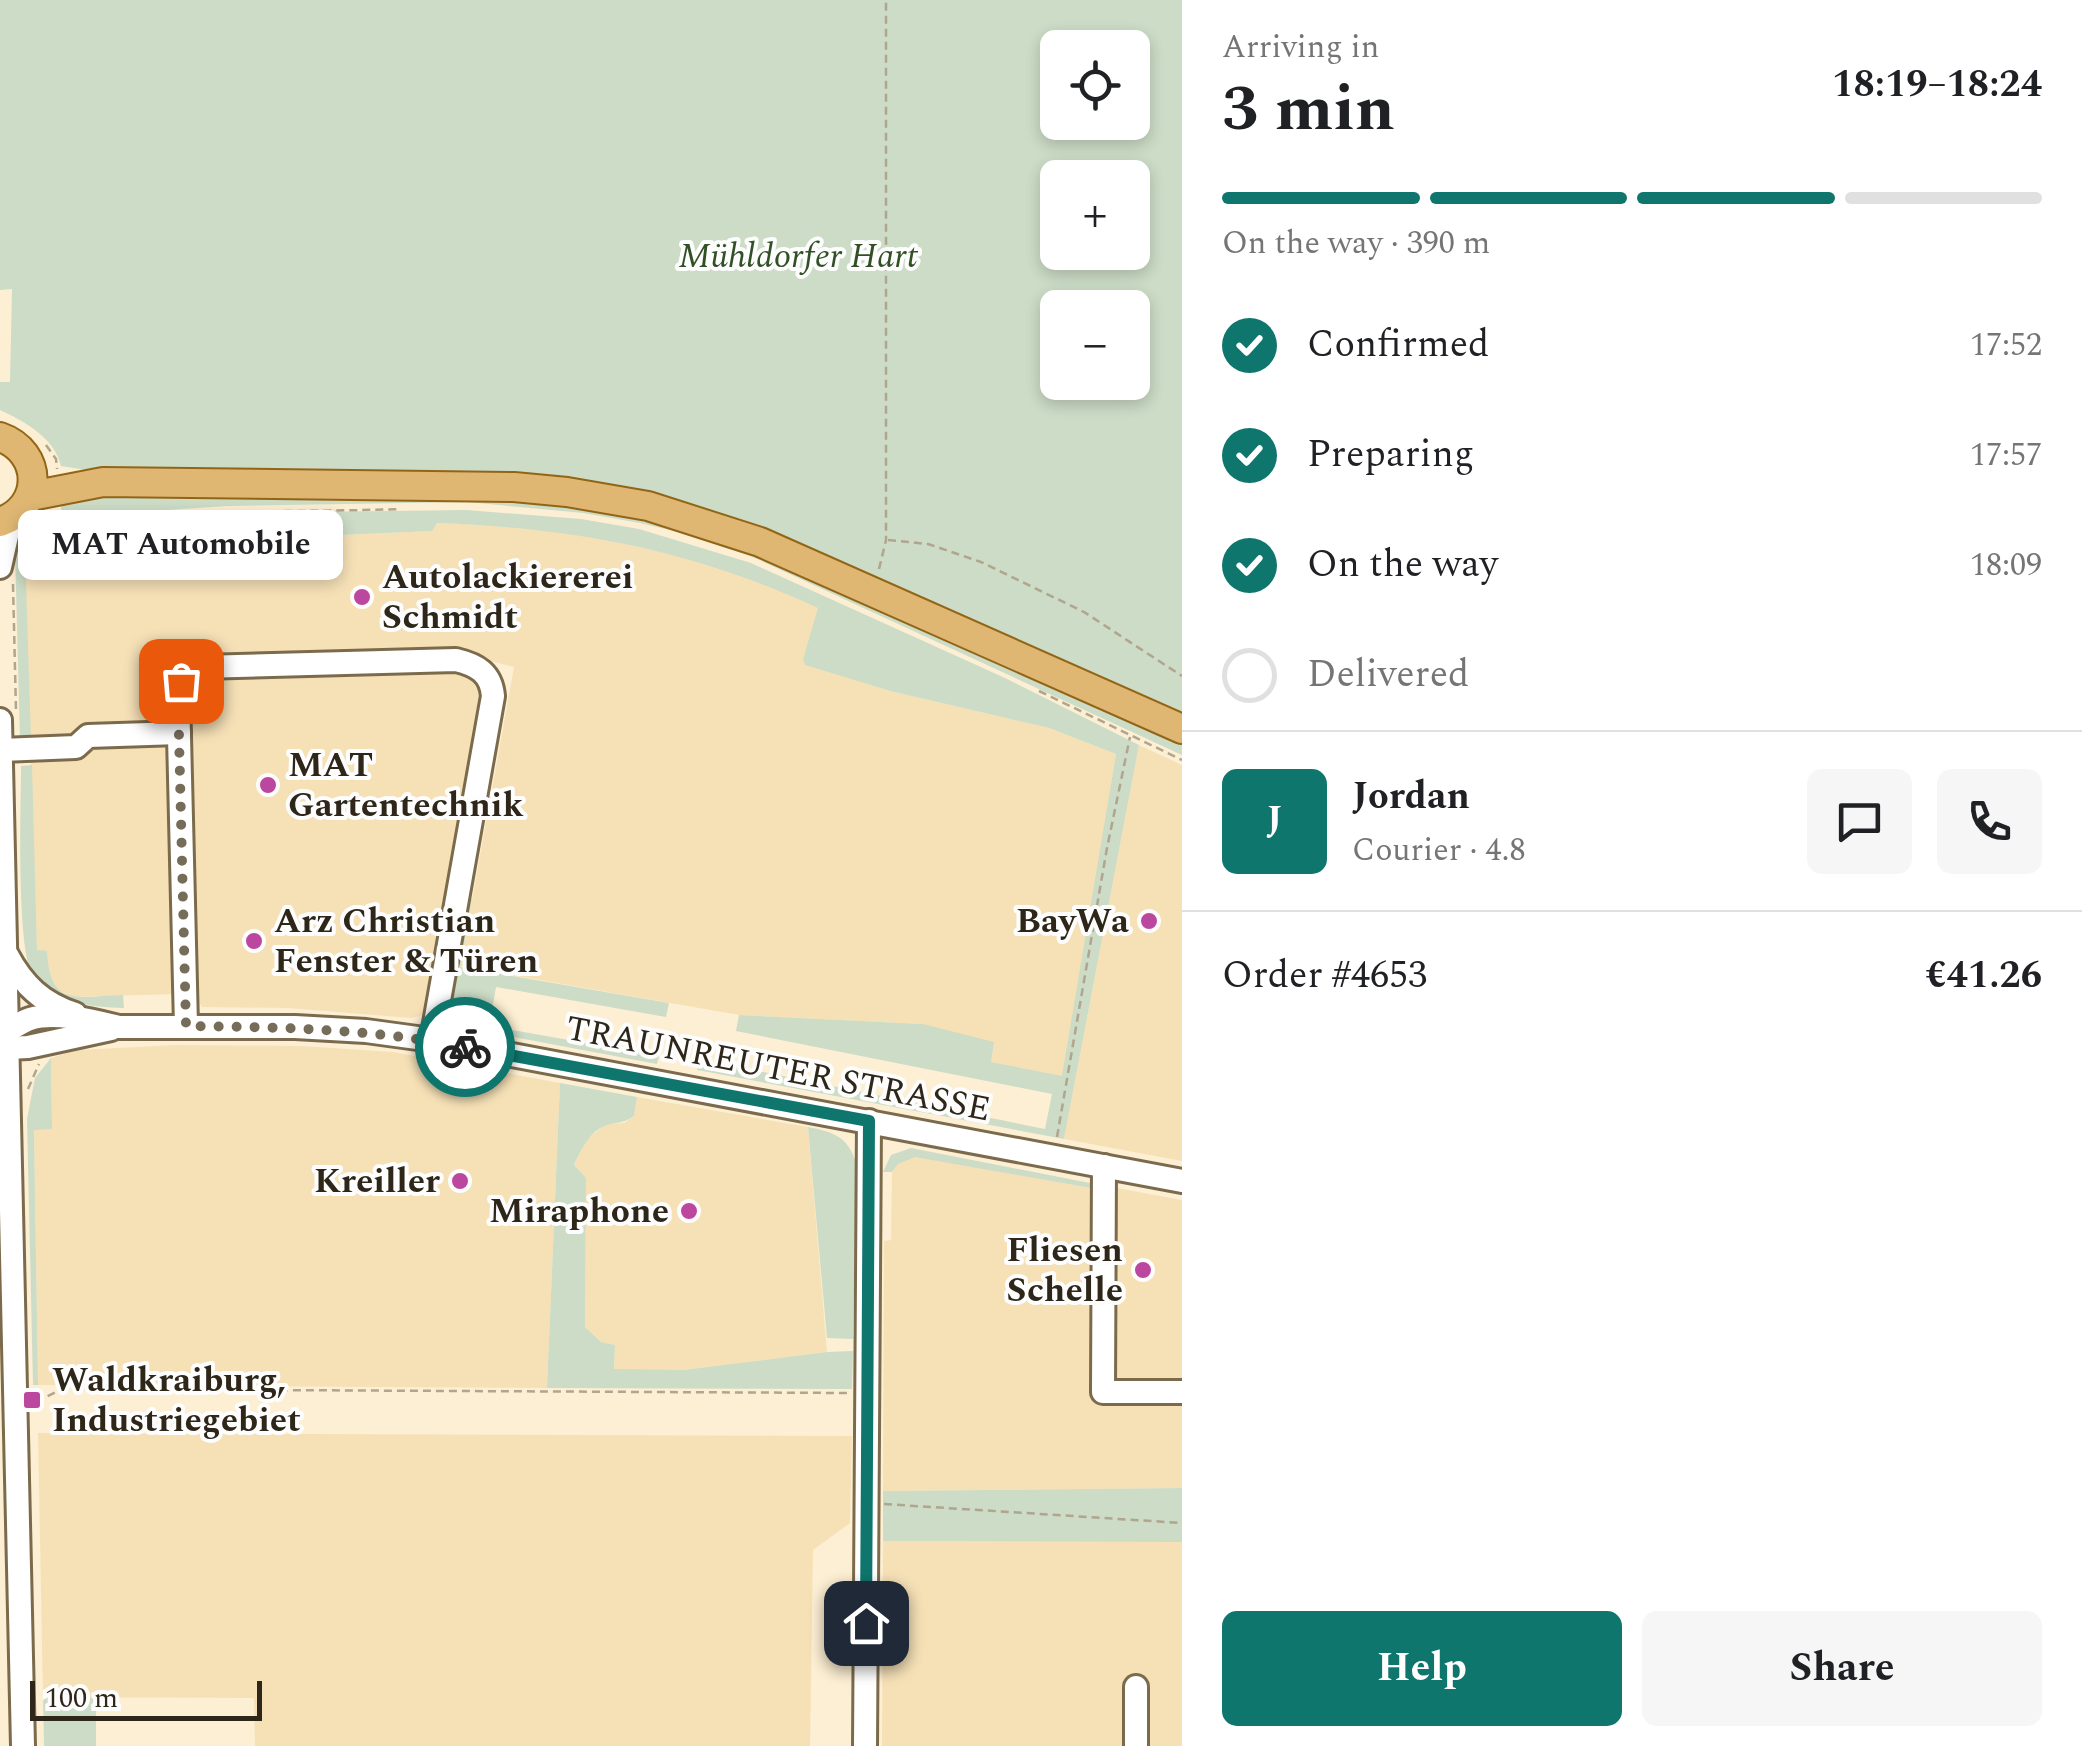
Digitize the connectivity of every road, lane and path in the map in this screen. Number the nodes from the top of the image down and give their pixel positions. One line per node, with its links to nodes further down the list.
1 (886, 0): 7 (path)
2 (0, 437): 3 (main road)
3 (32, 466): 4 (main road); 5 (main road)
4 (103, 482): 5 (main road); 9 (main road)
5 (30, 496): 8 (main road)
6 (416, 508): 8 (path)
7 (886, 540): 9 (path); 10 (path)
8 (5, 545): 12 (path)
9 (873, 590): 13 (main road)
10 (1182, 676)
11 (1024, 684): 15 (path)
12 (8, 715): 16 (street)
13 (1182, 729)
14 (179, 733): 16 (street); 20 (street); 22 (street)
15 (1130, 735): 17 (path); 24 (path)
16 (1, 750): 18 (street)
17 (1182, 760)
18 (6, 952): 19 (street, TRAUNREUTER STRASSE); 21 (street)
19 (108, 1024): 20 (street, TRAUNREUTER STRASSE); 21 (street, TRAUNREUTER STRASSE)
20 (186, 1026): 22 (street, TRAUNREUTER STRASSE)
21 (5, 1037): 32 (street)
22 (432, 1040): 23 (street, TRAUNREUTER STRASSE)
23 (869, 1121): 24 (street, TRAUNREUTER STRASSE); 28 (street)
24 (1054, 1157): 25 (street, TRAUNREUTER STRASSE)
25 (1104, 1166): 26 (street, TRAUNREUTER STRASSE); 27 (street)
26 (1182, 1182)
27 (1182, 1392)
28 (867, 1394): 29 (path); 30 (street)
29 (31, 1404)
30 (866, 1504): 31 (path); 35 (street)
31 (1182, 1523)
32 (11, 1614): 34 (street)
33 (1136, 1687): 36 (street)
34 (23, 1746)
35 (865, 1746)
36 (1136, 1746)

